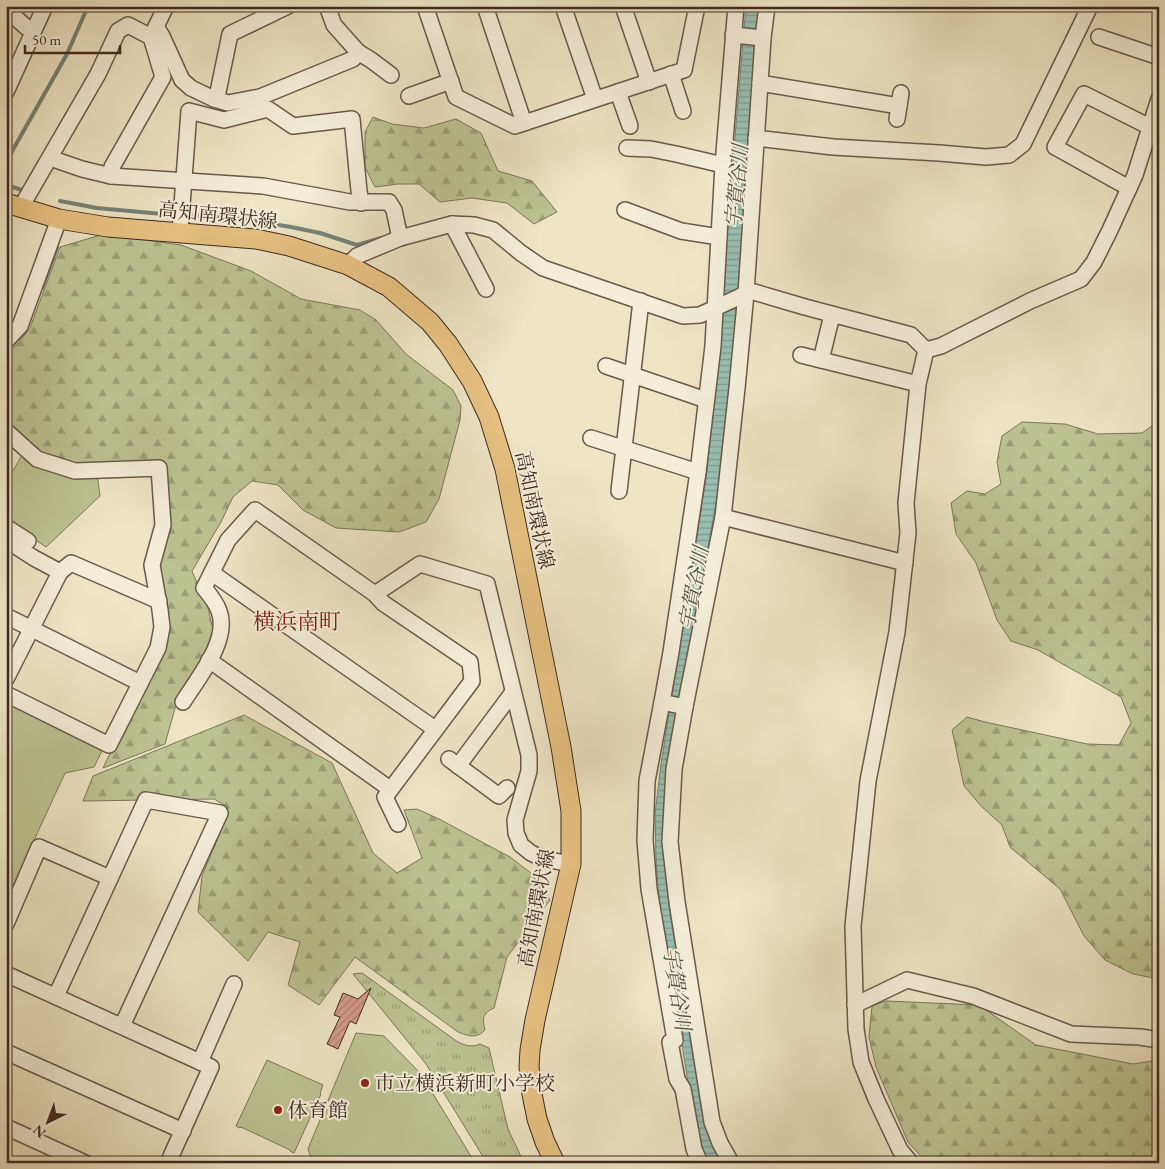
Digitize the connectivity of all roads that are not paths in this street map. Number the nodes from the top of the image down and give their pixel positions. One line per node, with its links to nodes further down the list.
1 (45, 6): 14 (street)
2 (166, 6): 15 (street)
3 (288, 6): 31 (street)
4 (327, 6): 19 (street)
5 (425, 6): 23 (street)
6 (485, 6): 34 (street)
7 (563, 6): 29 (street)
8 (623, 6): 24 (street)
9 (697, 6): 21 (street)
10 (736, 6): 16 (street)
11 (767, 6): 17 (street)
12 (1090, 6): 37 (street)
13 (6, 10): 14 (street)
14 (33, 31): 26 (street)
15 (153, 32): 31 (street); 39 (street); 41 (street)
16 (735, 35): 17 (street); 40 (street)
17 (760, 37): 25 (street)
18 (1099, 38): 20 (street)
19 (358, 52): 22 (street); 31 (street)
20 (1159, 57)
21 (671, 74): 24 (street); 33 (street)
22 (391, 75)
23 (450, 82): 28 (street); 34 (street)
24 (649, 82): 27 (street)
25 (760, 83): 32 (street); 37 (street)
26 (6, 92)
27 (618, 92): 29 (street); 35 (street)
28 (409, 96)
29 (595, 99): 34 (street)
30 (1159, 99): 36 (street)
31 (214, 100)
32 (899, 106)
33 (683, 111)
34 (524, 123)
35 (630, 126)
36 (1150, 126): 43 (street); 43 (street)
37 (756, 138): 54 (street)
38 (627, 148): 40 (street)
39 (50, 158): 41 (street); 45 (street)
40 (723, 165): 50 (street)
41 (111, 176): 42 (street)
42 (183, 181): 44 (street); 44 (street); 49 (street)
43 (1129, 188): 59 (street)
44 (361, 203): 51 (street)
45 (14, 205): 47 (main road, 高知南環状線)
46 (625, 210): 50 (street)
47 (59, 219): 49 (main road, 高知南環状線); 58 (street)
48 (452, 224): 51 (street); 53 (street); 55 (street)
49 (180, 232): 52 (main road, 高知南環状線)
50 (719, 237): 56 (street)
51 (400, 238): 52 (street)
52 (348, 265): 94 (main road, 高知南環状線)
53 (486, 290)
54 (743, 295): 56 (street); 57 (street); 71 (street)
55 (641, 301): 56 (street); 63 (street)
56 (717, 307): 65 (street)
57 (832, 315): 59 (street); 61 (street)
58 (6, 341)
59 (926, 350): 64 (street)
60 (801, 355): 61 (street)
61 (821, 360): 64 (street)
62 (606, 366): 63 (street)
63 (632, 375): 65 (street); 68 (street)
64 (918, 384): 75 (street)
65 (706, 400): 69 (street)
66 (6, 431): 79 (street)
67 (591, 438): 68 (street)
68 (624, 449): 69 (street); 70 (street)
69 (698, 472): 88 (street)
70 (619, 492)
71 (722, 517): 75 (street); 89 (street)
72 (6, 527): 74 (street)
73 (6, 540): 76 (street)
74 (35, 546)
75 (905, 563): 100 (street)
76 (60, 572): 79 (street); 81 (street)
77 (212, 573): 78 (street); 82 (street); 90 (street)
78 (375, 594): 85 (street); 90 (street)
79 (159, 601): 84 (street)
80 (6, 616): 81 (street)
81 (31, 629): 83 (street); 84 (street)
82 (209, 660): 87 (street); 92 (street)
83 (6, 679)
84 (140, 683): 86 (street)
85 (513, 692): 91 (street); 94 (street)
86 (6, 694)
87 (183, 702)
88 (664, 703): 89 (street); 111 (street)
89 (684, 707): 107 (street)
90 (435, 729): 92 (street)
91 (507, 788)
92 (390, 789): 93 (street)
93 (398, 824)
94 (571, 864): 110 (main road, 高知南環状線)
95 (110, 878): 96 (street); 99 (street); 101 (street)
96 (6, 924)
97 (6, 974): 99 (street)
98 (234, 984): 104 (street)
99 (56, 996): 101 (street)
100 (856, 1005): 102 (street); 112 (street)
101 (122, 1026): 104 (street)
102 (1159, 1040)
103 (6, 1052): 106 (street)
104 (200, 1062): 106 (street)
105 (6, 1127): 108 (street)
106 (182, 1131): 109 (street)
107 (728, 1161)
108 (86, 1163)
109 (168, 1163)
110 (555, 1163)
111 (700, 1163)
112 (910, 1163)

